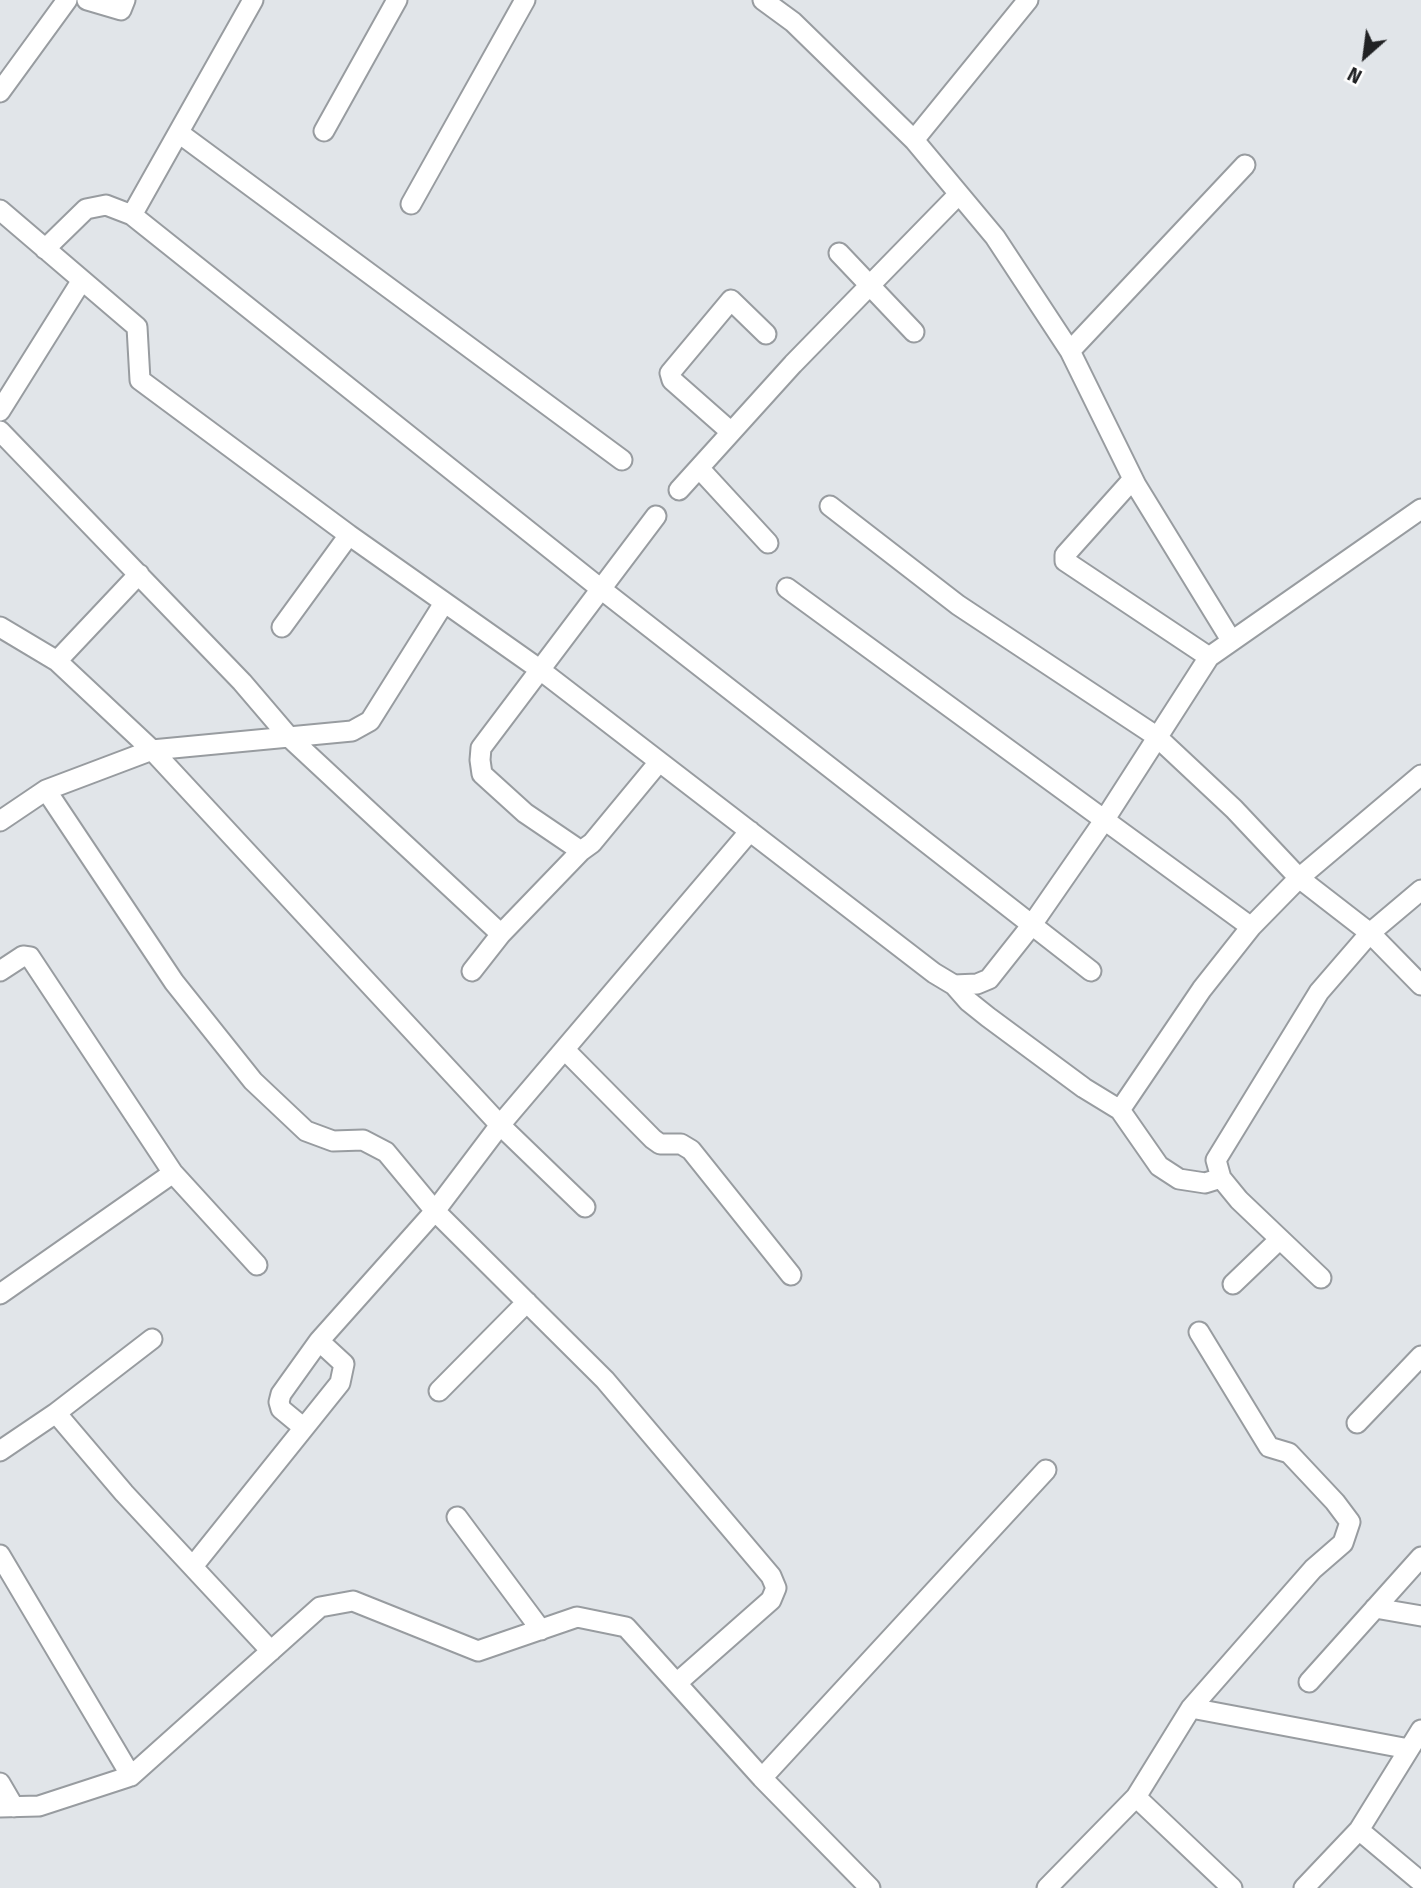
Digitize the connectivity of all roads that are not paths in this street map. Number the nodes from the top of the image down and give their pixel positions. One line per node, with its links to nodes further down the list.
1 (67, 0): 9 (street)
2 (87, 0): 3 (street)
3 (125, 0)
4 (253, 0): 11 (street)
5 (397, 0): 10 (street)
6 (525, 0): 15 (street)
7 (763, 0): 12 (street)
8 (1028, 0): 12 (street)
9 (0, 92)
10 (324, 131)
11 (179, 133): 17 (street); 28 (street)
12 (915, 140): 14 (street)
13 (1245, 165): 24 (street)
14 (958, 195): 21 (street); 24 (street)
15 (411, 204)
16 (0, 210): 18 (street)
17 (132, 215): 18 (street); 39 (street)
18 (45, 249): 20 (street)
19 (839, 253): 21 (street)
20 (82, 280): 25 (street); 35 (street)
21 (869, 286): 22 (street); 27 (street)
22 (915, 332)
23 (766, 334): 27 (street)
24 (1070, 351): 30 (street)
25 (0, 411)
26 (0, 431): 37 (street)
27 (731, 432): 29 (street)
28 (622, 460)
29 (699, 468): 31 (street); 36 (street)
30 (1133, 479): 43 (street); 44 (street)
31 (679, 491)
32 (830, 506): 47 (street)
33 (1421, 509): 43 (street)
34 (656, 516): 39 (street)
35 (349, 535): 40 (street); 42 (street)
36 (768, 543)
37 (139, 574): 45 (street); 48 (street)
38 (787, 588): 54 (street)
39 (601, 589): 46 (street); 59 (street)
40 (444, 603): 46 (street); 48 (street)
41 (0, 627): 45 (street)
42 (282, 627)
43 (1231, 639): 44 (street)
44 (1209, 657): 47 (street)
45 (57, 661): 49 (street)
46 (539, 669): 50 (street); 56 (street)
47 (1156, 736): 54 (street); 57 (street)
48 (289, 737): 49 (street); 62 (street)
49 (152, 750): 52 (street); 70 (street)
50 (659, 762): 55 (street); 56 (street)
51 (1421, 775): 57 (street)
52 (46, 790): 53 (street); 74 (street)
53 (0, 821)
54 (1103, 822): 59 (street); 60 (street)
55 (750, 831): 66 (street); 68 (street)
56 (581, 851): 62 (street)
57 (1299, 878): 60 (street); 61 (street)
58 (1421, 890): 61 (street)
59 (1031, 926): 65 (street); 66 (street)
60 (1251, 927): 69 (street)
61 (1370, 933): 67 (street); 72 (street)
62 (501, 934): 64 (street)
63 (0, 971): 71 (street)
64 (472, 971)
65 (1091, 971)
66 (954, 985): 69 (street)
67 (1421, 985)
68 (566, 1051): 70 (street); 77 (street)
69 (1119, 1110): 72 (street)
70 (500, 1125): 73 (street); 74 (street)
71 (173, 1173): 76 (street); 80 (street)
72 (1221, 1178): 75 (street)
73 (584, 1207)
74 (435, 1211): 81 (street); 84 (street)
75 (1280, 1240): 78 (street); 79 (street)
76 (257, 1265)
77 (791, 1275)
78 (1321, 1278)
79 (1233, 1284)
80 (0, 1294)
81 (527, 1302): 86 (street); 100 (street)
82 (1199, 1332): 102 (street)
83 (152, 1339): 87 (street)
84 (319, 1341): 89 (street); 89 (street)
85 (1421, 1356): 88 (street)
86 (439, 1391)
87 (56, 1413): 90 (street); 95 (street)
88 (1357, 1423)
89 (304, 1428): 95 (street)
90 (0, 1451)
91 (1046, 1470): 106 (street)
92 (457, 1517): 98 (street)
93 (0, 1555): 105 (street)
94 (1421, 1557): 96 (street)
95 (194, 1565): 99 (street)
96 (1375, 1608): 97 (street); 101 (street)
97 (1421, 1616)
98 (541, 1630): 99 (street); 100 (street)
99 (271, 1651): 105 (street)
100 (678, 1682): 106 (street)
101 (1309, 1682)
102 (1191, 1708): 104 (street); 108 (street)
103 (1421, 1730): 104 (street)
104 (1409, 1749): 110 (street)
105 (131, 1776): 109 (street)
106 (762, 1778): 113 (street)
107 (0, 1783): 109 (street)
108 (1136, 1797): 112 (street); 114 (street)
109 (7, 1807)
110 (1359, 1830): 111 (street); 115 (street)
111 (1421, 1882)
112 (1049, 1887)
113 (870, 1888)
114 (1232, 1888)
115 (1304, 1888)

